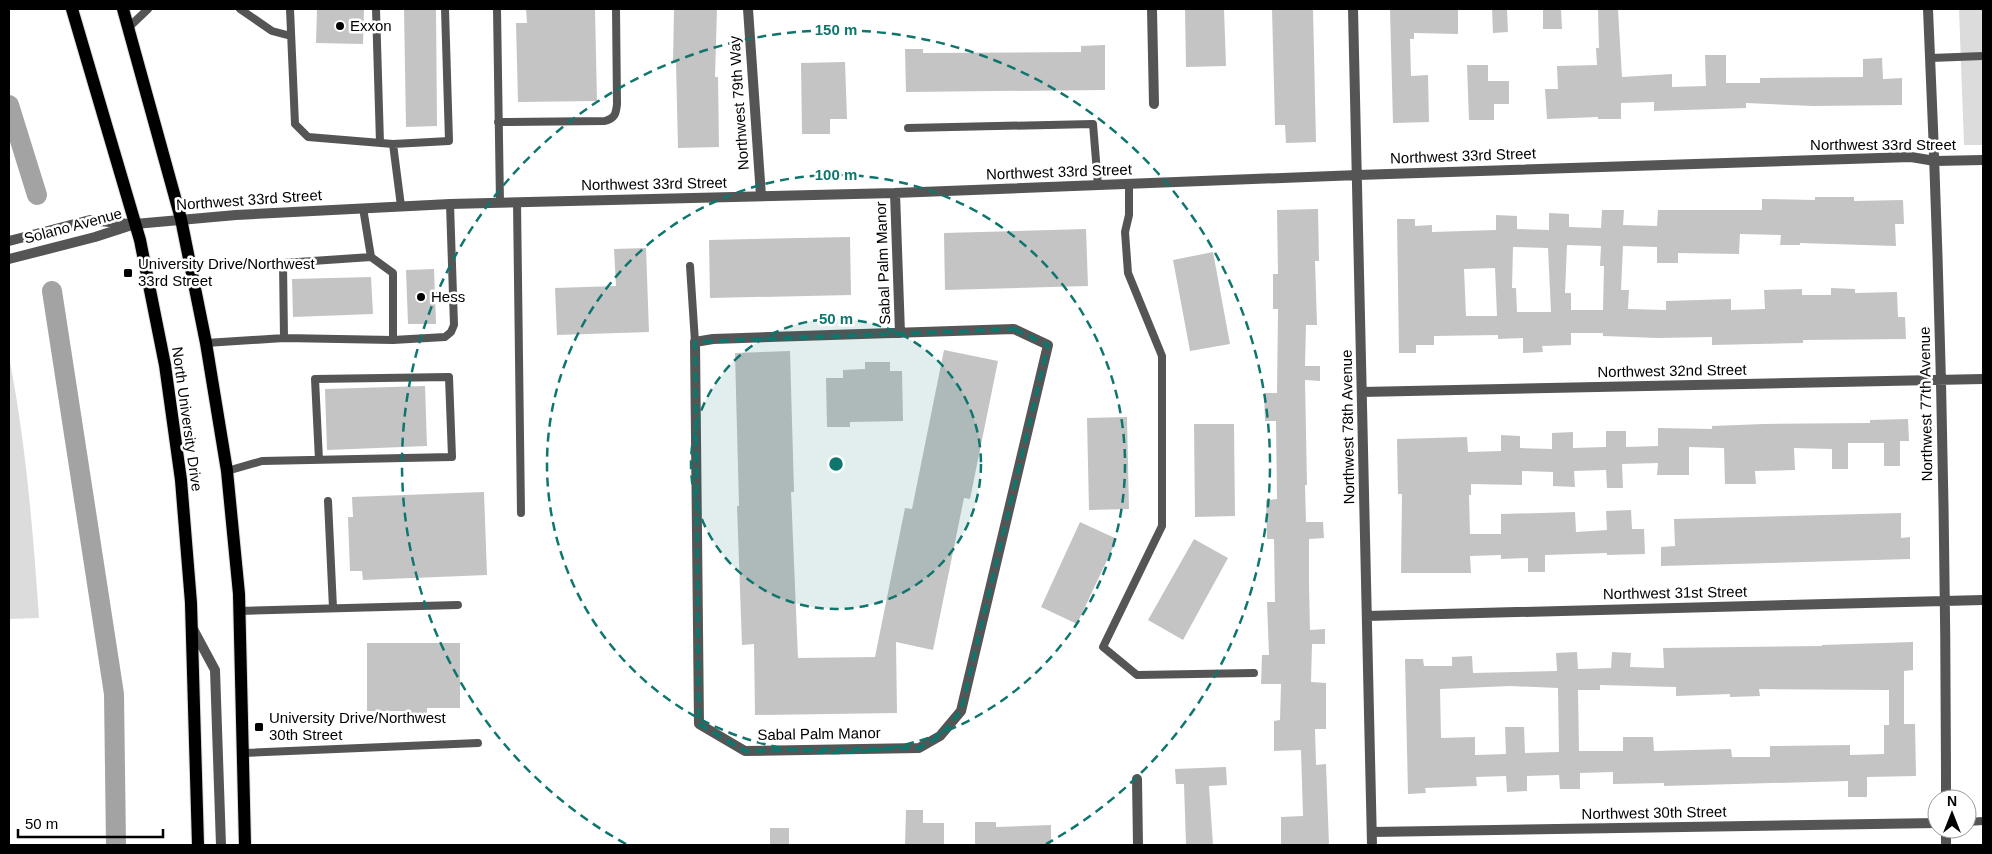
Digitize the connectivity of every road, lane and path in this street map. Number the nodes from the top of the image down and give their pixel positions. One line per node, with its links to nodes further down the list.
1 (72, 9): 36 (main road, North University Drive)
2 (122, 9): 14 (main road, North University Drive)
3 (148, 9): 14 (lane)
4 (240, 9): 15 (lane)
5 (290, 9): 15 (lane)
6 (376, 9): 21 (lane)
7 (445, 9): 22 (lane)
8 (497, 9): 19 (lane)
9 (616, 9): 19 (lane)
10 (748, 9): 29 (street, Northwest 79th Way)
11 (1152, 9): 18 (street)
12 (1354, 9): 25 (street, Northwest 78th Avenue)
13 (1928, 9): 17 (street, Northwest 77th Avenue)
14 (128, 28): 35 (main road, North University Drive)
15 (291, 36): 21 (lane)
16 (1983, 56): 17 (lane)
17 (1931, 58): 24 (street, Northwest 77th Avenue)
18 (1154, 104)
19 (498, 122): 31 (lane)
20 (908, 128): 27 (lane)
21 (380, 143): 22 (lane)
22 (393, 144): 33 (lane)
23 (1983, 160): 24 (street, Northwest 33rd Street)
24 (1935, 161): 25 (street, Northwest 33rd Street); 47 (street, Northwest 77th Avenue)
25 (1358, 175): 26 (street, Northwest 33rd Street); 48 (street, Northwest 78th Avenue)
26 (1129, 184): 27 (street, Northwest 33rd Street); 60 (lane)
27 (1098, 185): 28 (street, Northwest 33rd Street)
28 (896, 193): 29 (street, Northwest 33rd Street); 41 (street, Sabal Palm Manor)
29 (761, 196): 30 (street, Northwest 33rd Street)
30 (517, 202): 31 (street, Northwest 33rd Street); 52 (lane)
31 (500, 203): 32 (street, Northwest 33rd Street)
32 (450, 204): 33 (street, Northwest 33rd Street); 43 (lane)
33 (401, 206): 34 (street, Northwest 33rd Street)
34 (363, 208): 35 (street, Northwest 33rd Street); 38 (lane)
35 (181, 219): 36 (street, Northwest 33rd Street); 45 (main road, North University Drive)
36 (135, 224): 37 (street, Solano Avenue); 39 (street, Solano Avenue); 59 (main road, North University Drive)
37 (9, 241)
38 (371, 257): 42 (lane); 43 (lane)
39 (9, 259)
40 (690, 266): 44 (lane)
41 (900, 333): 44 (street, Sabal Palm Manor); 44 (street, Sabal Palm Manor)
42 (284, 338): 43 (lane); 45 (lane)
43 (393, 340)
44 (695, 342)
45 (206, 343): 50 (main road, North University Drive)
46 (1983, 379): 47 (street, Northwest 32nd Street)
47 (1941, 380): 48 (street, Northwest 32nd Street); 54 (street, Northwest 77th Avenue)
48 (1362, 392): 58 (street, Northwest 78th Avenue)
49 (319, 460): 49 (lane); 50 (lane)
50 (227, 471): 57 (main road, North University Drive)
51 (328, 501): 56 (lane)
52 (521, 513)
53 (1983, 600): 54 (street, Northwest 31st Street)
54 (1946, 601): 58 (street, Northwest 31st Street); 64 (street, Northwest 77th Avenue)
55 (458, 605): 56 (lane)
56 (333, 608): 57 (lane)
57 (239, 611): 62 (main road, North University Drive)
58 (1367, 616): 66 (street, Northwest 78th Avenue)
59 (191, 626): 67 (main road, North University Drive); 68 (street)
60 (1254, 673)
61 (478, 743): 62 (lane)
62 (243, 753): 69 (main road, North University Drive)
63 (1136, 779): 70 (street)
64 (1946, 789)
65 (1927, 823): 66 (street, Northwest 30th Street)
66 (1372, 832): 71 (street, Northwest 78th Avenue)
67 (198, 845)
68 (221, 845)
69 (245, 845)
70 (1138, 845)
71 (1372, 845)

